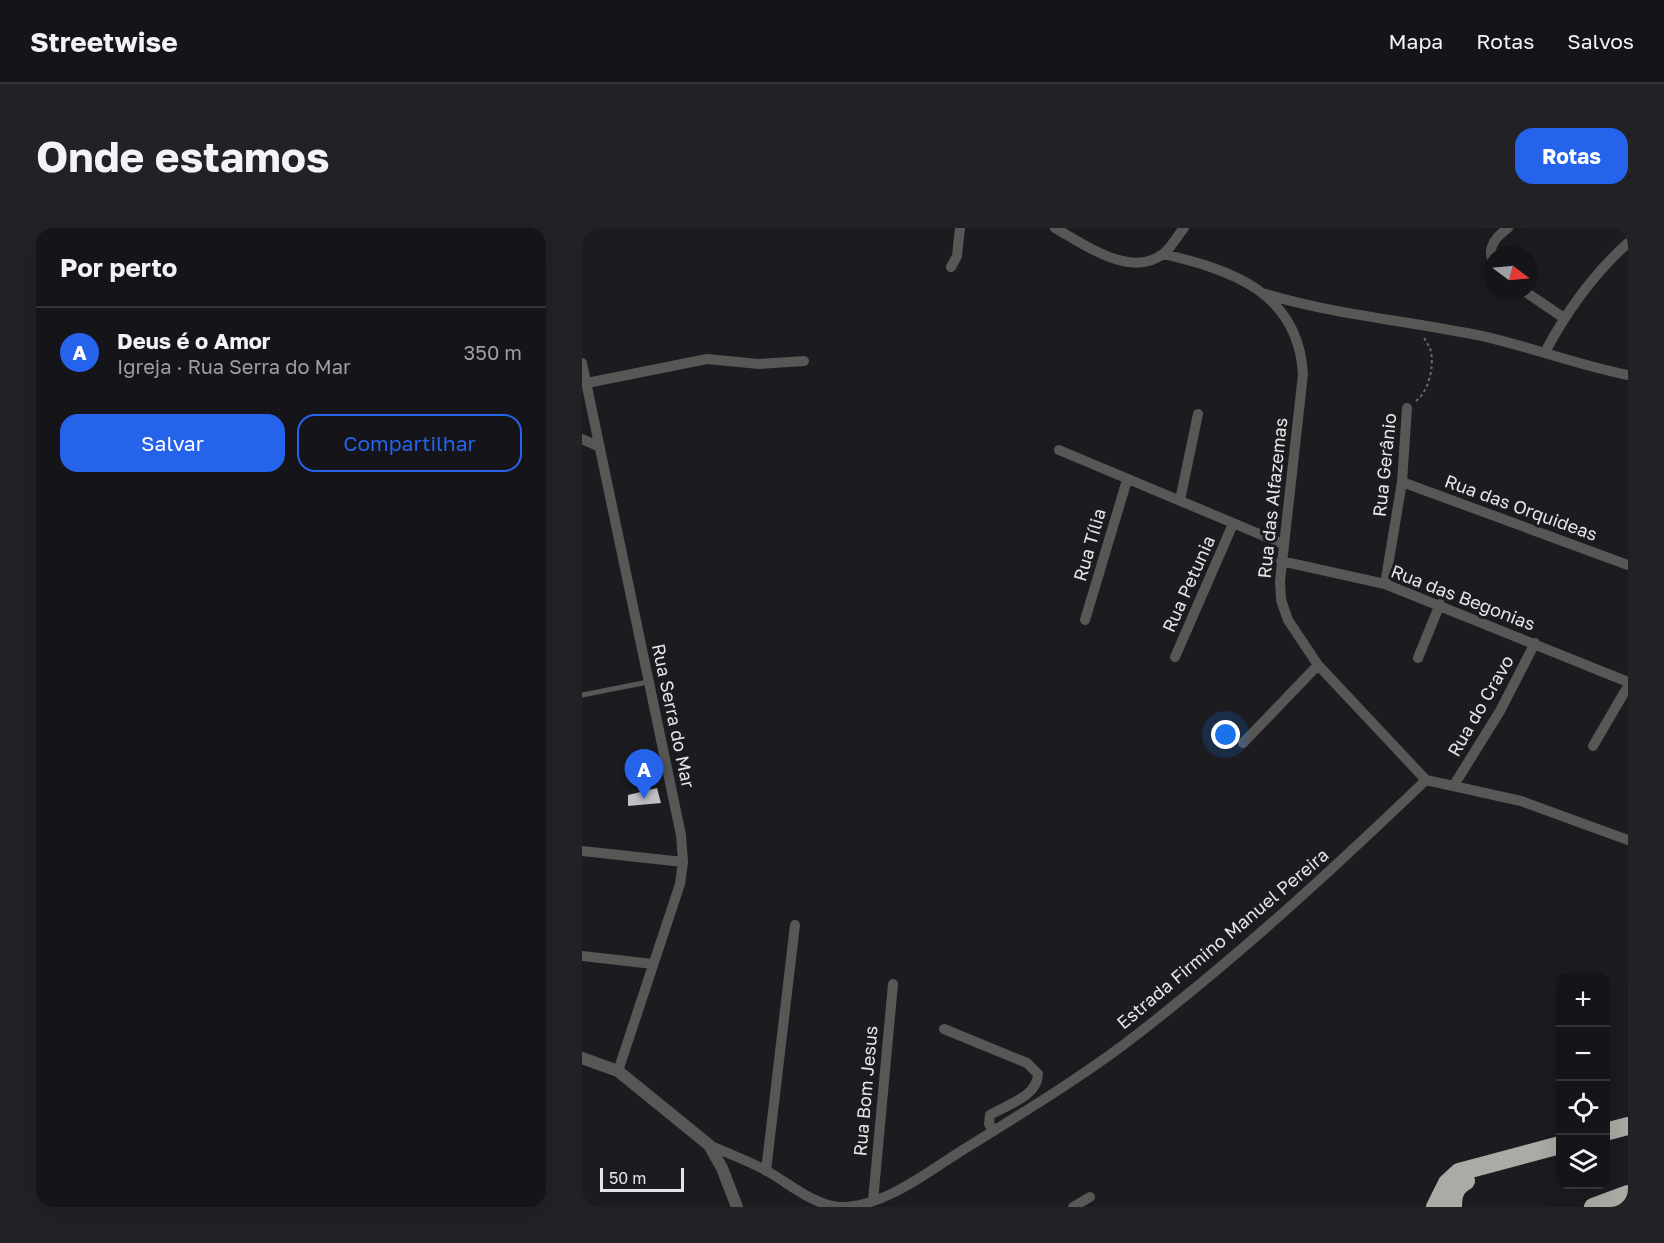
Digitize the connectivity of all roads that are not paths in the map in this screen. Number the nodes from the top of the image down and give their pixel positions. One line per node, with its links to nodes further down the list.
1 (960, 228): 8 (street)
2 (1055, 228): 7 (street)
3 (1184, 228): 7 (street)
4 (1508, 228): 5 (street)
5 (1492, 246)
6 (1627, 247): 11 (street)
7 (1163, 254): 9 (street, Rua das Alfazemas)
8 (951, 267)
9 (1266, 294): 12 (street); 26 (street, Rua das Alfazemas)
10 (1537, 300): 11 (street)
11 (1564, 318): 12 (street)
12 (1545, 352): 15 (street)
13 (804, 361): 16 (street)
14 (582, 363): 16 (street, Rua Serra do Mar)
15 (1628, 375)
16 (586, 383): 20 (street, Rua Serra do Mar)
17 (1407, 408): 23 (street, Rua Gerânio)
18 (1198, 414): 24 (street)
19 (582, 439): 20 (street)
20 (600, 447): 36 (street, Rua Serra do Mar)
21 (1059, 450): 22 (street)
22 (1126, 480): 24 (street); 31 (street, Rua Tília)
23 (1402, 482): 28 (street, Rua das Orquideas); 29 (street, Rua Gerânio)
24 (1180, 500): 25 (street)
25 (1233, 524): 26 (street); 33 (street, Rua Petunia)
26 (1283, 544): 27 (street, Rua das Alfazemas)
27 (1281, 561): 29 (street, Rua das Begonias); 35 (street, Rua das Alfazemas)
28 (1628, 565)
29 (1386, 584): 30 (street, Rua das Begonias)
30 (1440, 604): 32 (street, Rua das Begonias); 34 (street)
31 (1085, 620)
32 (1535, 643): 37 (street, Rua das Begonias); 42 (street, Rua do Cravo)
33 (1175, 657)
34 (1418, 658)
35 (1318, 665): 39 (street); 41 (street, Rua das Alfazemas)
36 (648, 682): 38 (lane); 45 (street, Rua Serra do Mar)
37 (1628, 684): 40 (street)
38 (582, 695)
39 (1243, 743)
40 (1593, 746)
41 (1426, 780): 42 (street); 54 (street, Estrada Firmino Manuel Pereira)
42 (1454, 785): 43 (street)
43 (1628, 840)
44 (582, 851): 45 (street)
45 (683, 862): 48 (street, Rua Serra do Mar)
46 (795, 925): 59 (street)
47 (582, 956): 48 (street)
48 (653, 964): 52 (street, Rua Serra do Mar)
49 (892, 984): 62 (street, Rua Bom Jesus)
50 (944, 1029): 54 (street)
51 (582, 1058): 52 (street)
52 (618, 1071): 56 (street)
53 (1628, 1126): 55 (highway)
54 (994, 1131): 62 (street, Estrada Firmino Manuel Pereira)
55 (1610, 1131)
56 (710, 1145): 59 (street, Estrada Firmino Manuel Pereira); 64 (street)
57 (1556, 1146): 58 (highway)
58 (1499, 1163): 66 (highway); 67 (highway)
59 (766, 1171): 63 (street, Estrada Firmino Manuel Pereira)
60 (1628, 1194): 68 (highway)
61 (1090, 1197): 65 (street)
62 (873, 1201): 63 (street, Estrada Firmino Manuel Pereira)
63 (819, 1204)
64 (738, 1207)
65 (1072, 1207)
66 (1435, 1207)
67 (1453, 1207)
68 (1593, 1207)

